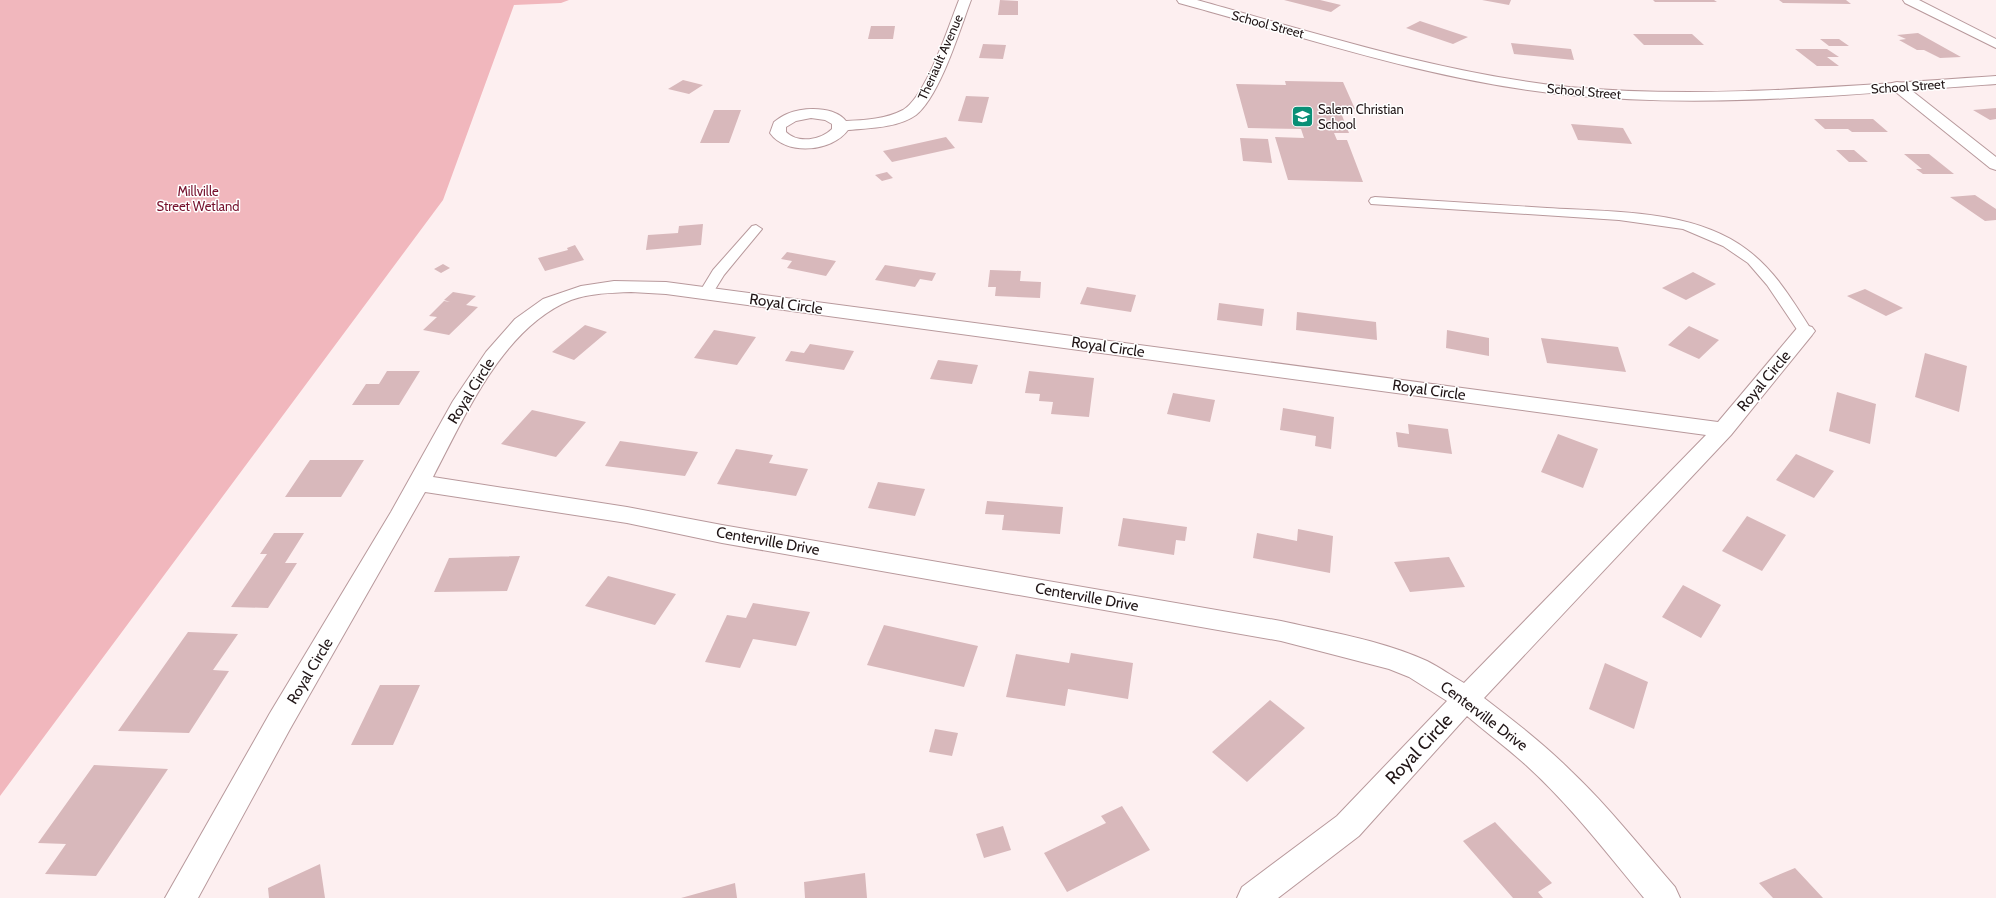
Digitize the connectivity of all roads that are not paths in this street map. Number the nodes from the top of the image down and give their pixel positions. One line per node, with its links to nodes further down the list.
1 (966, 0): 7 (street, Theriault Avenue)
2 (1183, 0): 6 (street, School Street)
3 (1909, 0): 4 (street)
4 (1996, 44)
5 (1996, 80): 6 (street, School Street)
6 (1897, 86): 8 (street)
7 (841, 126)
8 (1996, 165)
9 (1375, 201): 12 (lane)
10 (756, 230): 11 (lane)
11 (706, 294): 13 (street, Royal Circle); 14 (street, Royal Circle)
12 (1804, 331): 13 (street, Royal Circle)
13 (1723, 430): 15 (street, Royal Circle)
14 (419, 483): 15 (street, Centerville Drive); 16 (street, Royal Circle)
15 (1466, 699): 17 (street, Royal Circle); 18 (street, Centerville Drive)
16 (181, 898)
17 (1252, 898)
18 (1664, 898)

